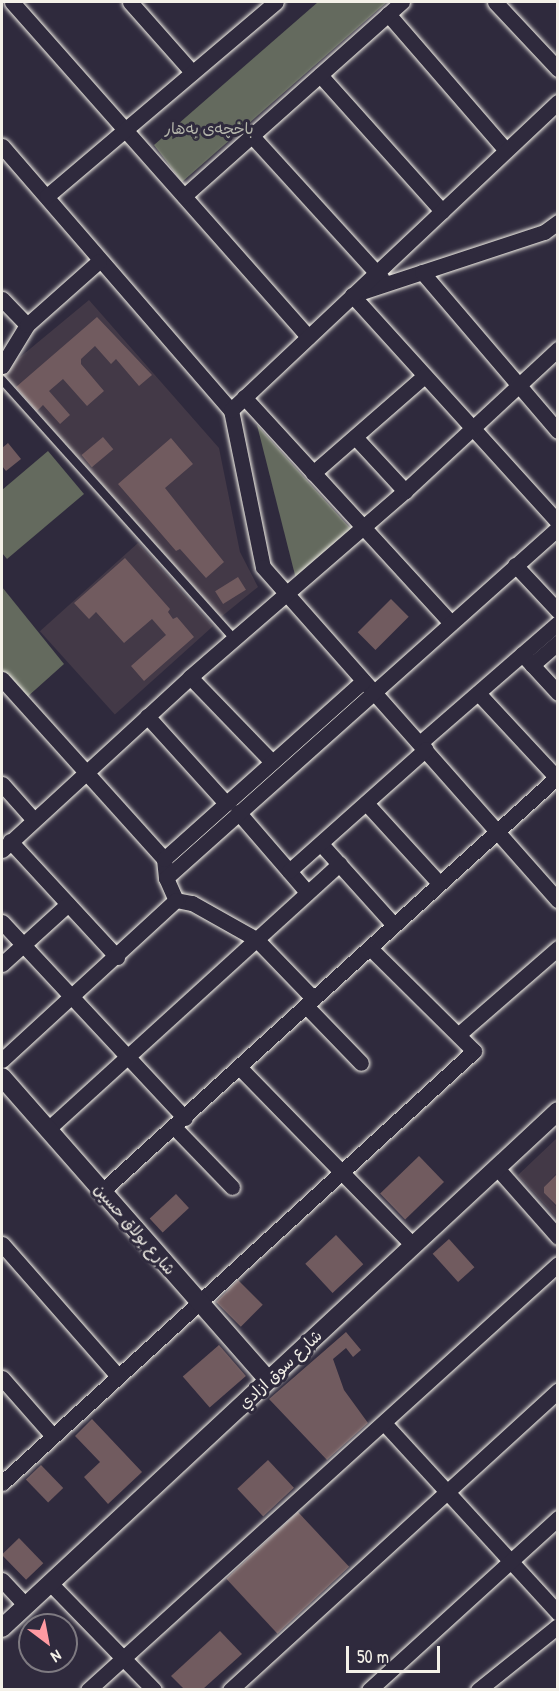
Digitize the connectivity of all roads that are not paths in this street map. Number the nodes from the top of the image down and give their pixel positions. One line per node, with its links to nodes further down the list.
1 (12, 2): 11 (street)
2 (130, 2): 8 (street)
3 (402, 2): 6 (street)
4 (495, 2): 7 (street)
5 (265, 5): 8 (street)
6 (388, 14): 9 (street); 14 (street)
7 (558, 69)
8 (192, 72): 11 (street)
9 (320, 75): 12 (street); 17 (street)
10 (558, 102): 14 (street)
11 (125, 130): 15 (street); 16 (street)
12 (252, 136): 16 (street); 21 (street)
13 (2, 146): 15 (street)
14 (506, 150): 17 (street)
15 (47, 196): 19 (street)
16 (184, 196): 25 (street)
17 (442, 211): 21 (street)
18 (558, 222): 20 (street)
19 (99, 261): 24 (street); 32 (street)
20 (422, 272): 21 (street); 30 (street)
21 (381, 278): 22 (street)
22 (352, 295): 25 (street); 28 (street)
23 (2, 299): 24 (street)
24 (27, 325): 27 (street)
25 (308, 338): 31 (street)
26 (558, 350): 30 (street)
27 (2, 366)
28 (424, 376): 33 (street); 35 (street)
29 (2, 380): 46 (lane)
30 (518, 386): 33 (street); 34 (street)
31 (244, 397): 32 (street); 36 (street)
32 (231, 410): 42 (street)
33 (471, 430): 37 (street); 38 (street)
34 (558, 431)
35 (355, 437): 36 (street); 37 (street)
36 (314, 473): 39 (street)
37 (405, 491): 39 (street)
38 (558, 522)
39 (364, 528): 42 (street); 44 (street)
40 (558, 528): 41 (street)
41 (515, 566): 43 (street); 44 (street)
42 (286, 596): 46 (street); 51 (street)
43 (558, 611)
44 (451, 623): 51 (street)
45 (558, 623): 48 (street)
46 (234, 639): 49 (street)
47 (558, 642): 48 (street)
48 (527, 660): 52 (street); 53 (street)
49 (190, 677): 54 (street); 56 (street)
50 (2, 679): 57 (street)
51 (368, 686): 55 (street); 56 (street); 61 (street)
52 (478, 693): 55 (street); 58 (street)
53 (558, 693)
54 (147, 716): 57 (street); 61 (street)
55 (423, 745): 60 (street); 63 (street)
56 (272, 762): 61 (street)
57 (86, 773): 62 (street); 66 (street)
58 (557, 776): 63 (street)
59 (2, 784): 62 (street)
60 (366, 802): 64 (street); 70 (street)
61 (232, 808): 66 (street); 68 (street); 69 (street)
62 (34, 820): 65 (street)
63 (496, 831): 70 (street); 73 (street)
64 (321, 844): 67 (street); 68 (street)
65 (6, 846): 74 (street)
66 (164, 859): 69 (street)
67 (339, 864): 71 (street); 76 (street)
68 (289, 871): 71 (street)
69 (166, 878): 72 (street)
70 (439, 884): 76 (street)
71 (307, 892): 77 (street)
72 (176, 900): 77 (street); 81 (street)
73 (558, 900)
74 (69, 904): 78 (street); 81 (street)
75 (2, 922): 78 (street)
76 (394, 925): 79 (street)
77 (256, 939): 84 (street); 86 (street)
78 (22, 945): 82 (street); 83 (street)
79 (370, 948): 84 (street); 85 (street)
80 (558, 948): 85 (street)
81 (117, 957): 83 (street)
82 (2, 964)
83 (72, 998): 86 (street); 87 (street)
84 (310, 1002): 88 (street); 89 (street)
85 (459, 1034): 95 (street)
86 (126, 1057): 92 (street); 93 (street)
87 (2, 1060)
88 (361, 1064)
89 (240, 1068): 92 (street); 95 (street)
90 (2, 1077): 93 (street, شارع بولاق حسين)
91 (558, 1111): 94 (street, شارع سوق ازادي)
92 (180, 1123): 96 (street); 97 (street)
93 (48, 1129): 97 (street, شارع بولاق حسين)
94 (497, 1168): 98 (street); 100 (street, شارع سوق ازادي)
95 (343, 1174): 100 (street); 102 (street)
96 (232, 1187)
97 (102, 1191): 102 (street, شارع بولاق حسين)
98 (558, 1237)
99 (2, 1244): 103 (street)
100 (413, 1245): 105 (street, شارع سوق ازادي)
101 (558, 1264): 107 (street)
102 (199, 1303): 103 (street); 105 (street, شارع بولاق حسين)
103 (118, 1376): 108 (street)
104 (2, 1378): 108 (street)
105 (268, 1380): 114 (street, شارع سوق ازادي)
106 (558, 1391): 110 (street)
107 (384, 1423): 110 (street); 119 (street)
108 (52, 1436): 109 (street)
109 (2, 1483)
110 (446, 1491): 112 (street); 122 (street)
111 (558, 1518): 112 (street)
112 (510, 1561): 116 (street); 123 (street)
113 (2, 1580): 115 (street)
114 (50, 1583): 115 (street, شارع سوق ازادي); 119 (street)
115 (26, 1605): 118 (street, شارع سوق ازادي)
116 (558, 1613)
117 (558, 1626): 124 (street)
118 (2, 1628)
119 (123, 1657): 120 (street); 121 (street)
120 (88, 1689)
121 (154, 1689)
122 (230, 1689)
123 (369, 1689)
124 (478, 1689)

